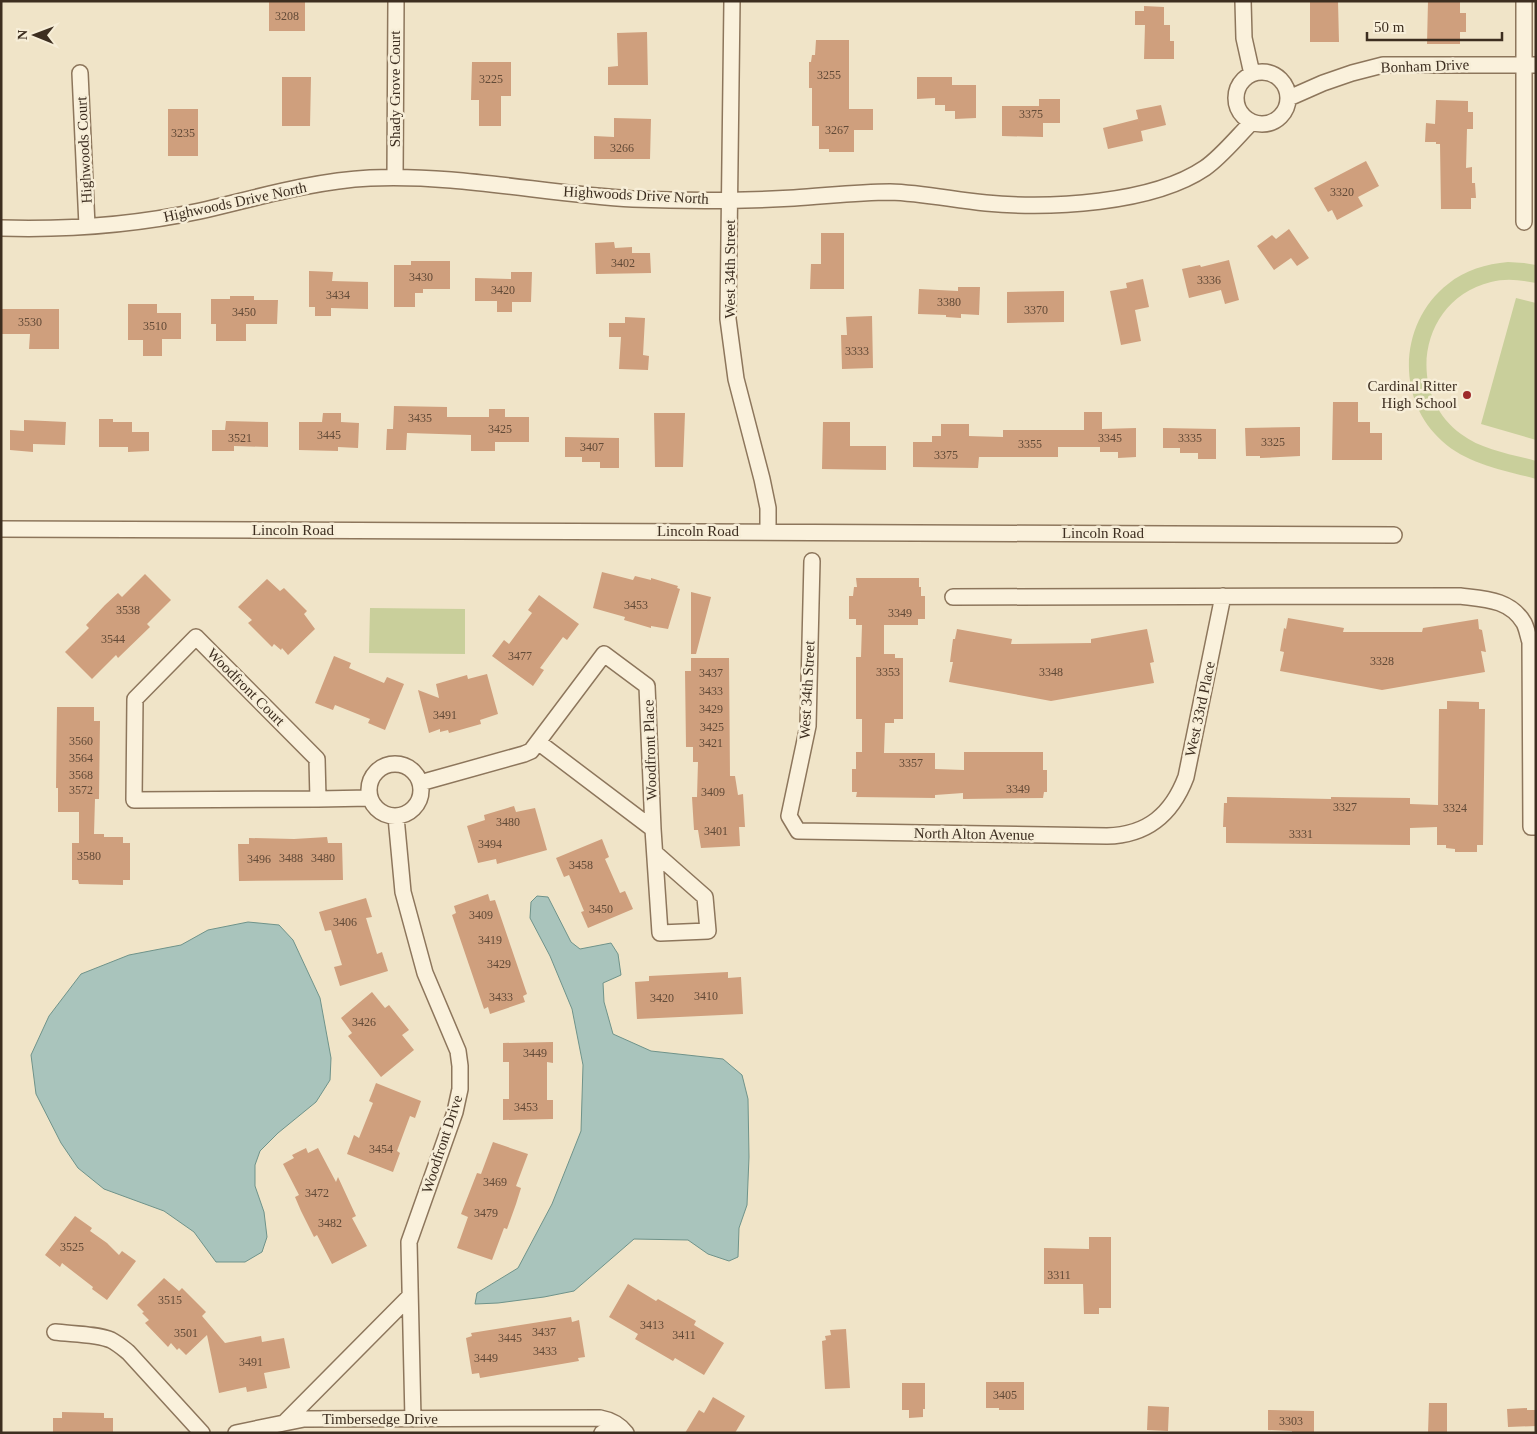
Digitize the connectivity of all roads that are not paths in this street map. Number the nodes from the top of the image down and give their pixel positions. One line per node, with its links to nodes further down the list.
1 (396, 1): 10 (street, Shady Grove Court)
2 (732, 1): 11 (street, West 34th Street)
3 (1243, 1): 7 (street)
4 (1524, 1): 5 (street)
5 (1530, 65): 8 (street, Bonham Drive); 12 (street)
6 (80, 73): 13 (street, Highwoods Court)
7 (1252, 74): 8 (street); 9 (street)
8 (1289, 98): 9 (street)
9 (1252, 123): 11 (street, Highwoods Drive North)
10 (395, 177): 11 (street, Highwoods Drive North); 13 (street, Highwoods Drive North)
11 (730, 200): 16 (street, West 34th Street)
12 (1524, 222)
13 (87, 226): 14 (street, Highwoods Drive North)
14 (1, 228)
15 (1, 529): 16 (street, Lincoln Road)
16 (768, 532): 17 (street, Lincoln Road)
17 (1394, 535)
18 (812, 561): 26 (street, West 34th Street)
19 (954, 596): 20 (street)
20 (1224, 596): 27 (street, West 33rd Place); 28 (street)
21 (538, 742): 22 (street, Woodfront Place); 29 (street, Woodfront Place); 29 (street, Woodfront Place)
22 (420, 782): 23 (street); 25 (street)
23 (370, 798): 24 (street, Woodfront Court); 25 (street)
24 (318, 799): 24 (street, Woodfront Court)
25 (396, 816): 31 (street, Woodfront Drive)
26 (789, 816): 27 (street, North Alton Avenue)
27 (1161, 816)
28 (1533, 827)
29 (653, 829): 30 (street, Woodfront Place)
30 (655, 853): 30 (street, Woodfront Place)
31 (410, 1296): 33 (street, Woodfront Drive); 34 (street, Timbersedge Drive)
32 (55, 1332): 37 (street)
33 (414, 1419): 34 (street, Timbersedge Drive); 35 (street, Timbersedge Drive)
34 (284, 1422): 38 (street, Timbersedge Drive)
35 (477, 1426): 36 (street, Timbersedge Drive)
36 (621, 1429): 39 (street, Timbersedge Drive)
37 (202, 1433)
38 (236, 1433)
39 (602, 1433)

